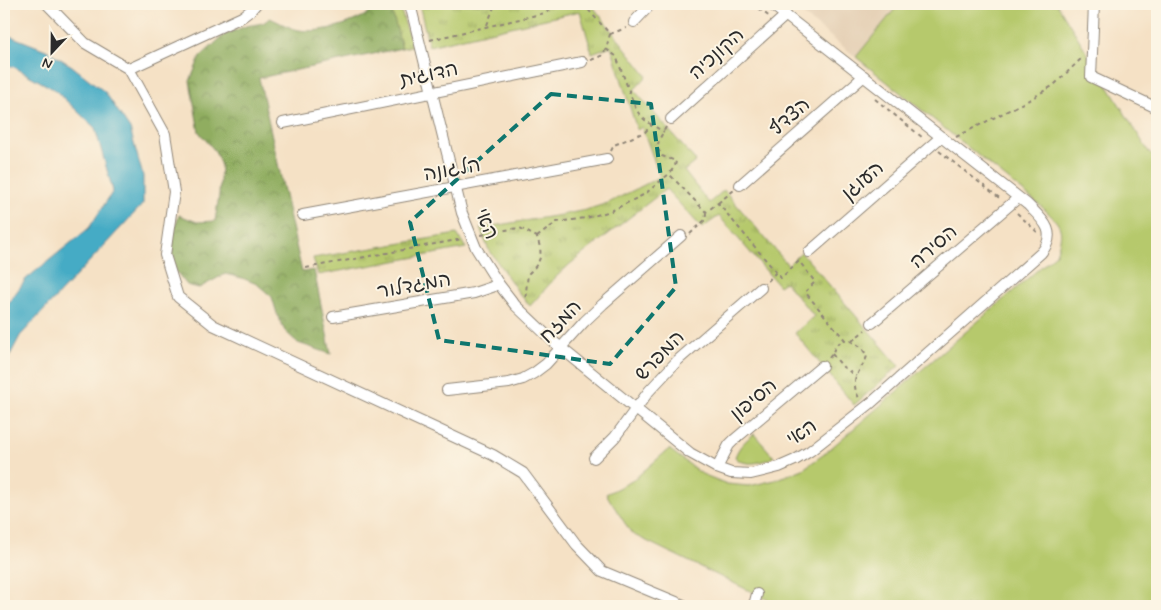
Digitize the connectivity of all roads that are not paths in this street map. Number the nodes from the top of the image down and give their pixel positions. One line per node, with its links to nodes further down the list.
1 (47, 4): 10 (street)
2 (256, 4): 10 (street)
3 (410, 4): 12 (street, האי)
4 (651, 4): 8 (street)
5 (771, 4): 7 (street)
6 (1094, 4): 13 (street)
7 (786, 15): 11 (street); 14 (street, הקונכיה)
8 (634, 22)
9 (582, 62): 12 (street, הדוגית)
10 (129, 69): 35 (street)
11 (864, 76): 16 (street); 18 (street, הצדף)
12 (432, 93): 15 (street, הדוגית); 19 (street, האי)
13 (1157, 108)
14 (671, 119)
15 (283, 123)
16 (944, 139): 20 (street); 23 (street, העוגן)
17 (607, 159): 19 (street, הלגונה)
18 (740, 184)
19 (455, 187): 21 (street, הלגונה); 24 (street, האי)
20 (1018, 198): 27 (street, הסירה); 33 (street, האי)
21 (303, 215)
22 (681, 236): 28 (street, המזח)
23 (809, 252)
24 (498, 283): 26 (street, המגדלור); 28 (street, האי)
25 (761, 288): 31 (street, המפרש)
26 (333, 318)
27 (872, 323)
28 (560, 347): 30 (street, המזח); 31 (street, האי)
29 (822, 366): 33 (street, הסיפון)
30 (447, 390)
31 (636, 409): 32 (street, המפרש); 33 (street, האי)
32 (594, 458)
33 (717, 468)
34 (756, 594): 36 (street)
35 (686, 606)
36 (751, 606)

